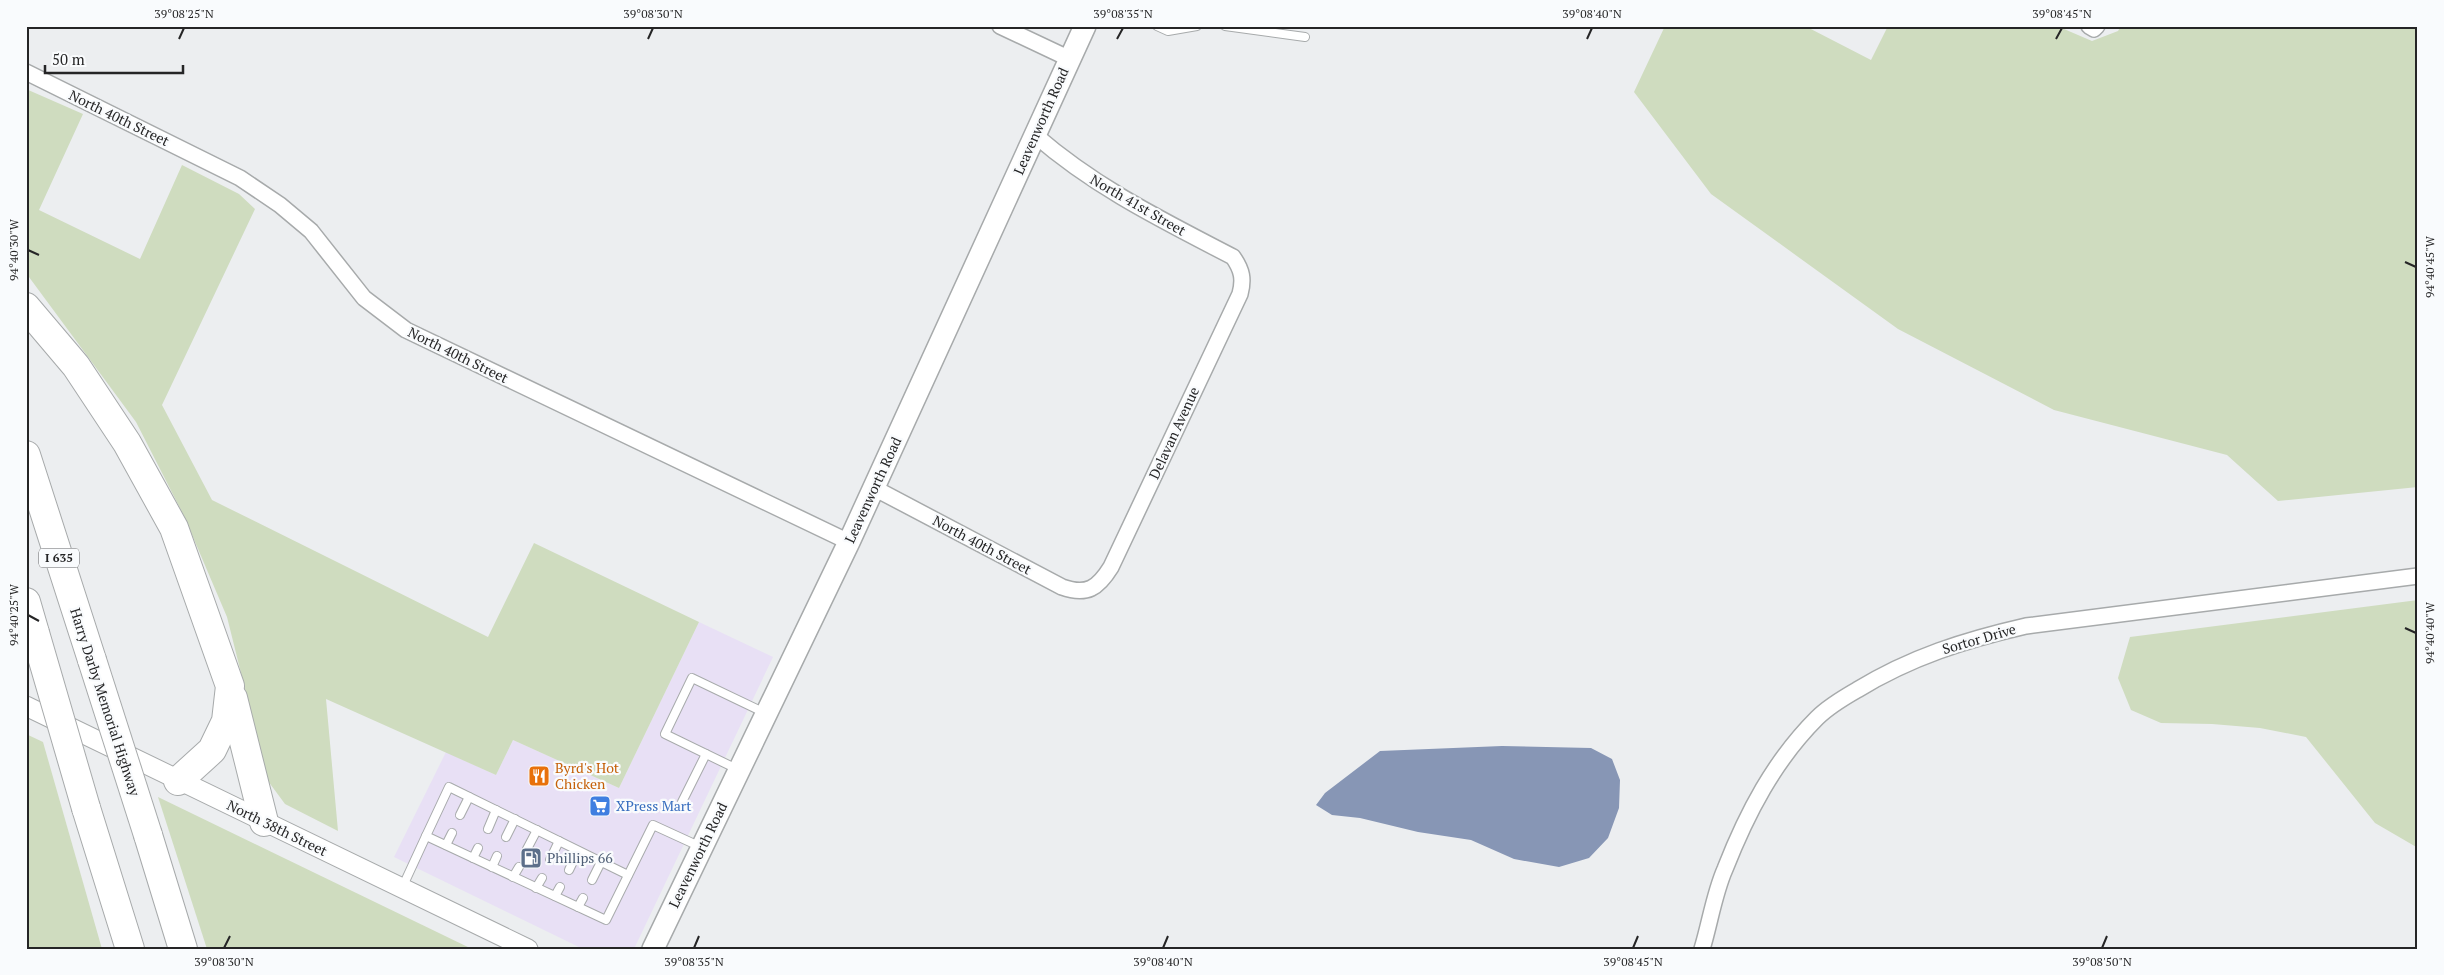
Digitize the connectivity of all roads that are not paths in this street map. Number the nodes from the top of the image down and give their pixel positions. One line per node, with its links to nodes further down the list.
1 (1000, 26): 7 (street)
2 (1085, 26): 7 (main road, Leavenworth Road)
3 (1157, 26): 4 (lane)
4 (1197, 26)
5 (1225, 26): 6 (lane)
6 (1305, 37)
7 (1070, 59): 9 (main road, Leavenworth Road)
8 (26, 72): 14 (street, North 40th Street)
9 (1035, 135): 10 (street, North 41st Street); 13 (main road, Leavenworth Road)
10 (1241, 271): 16 (street, Delavan Avenue)
11 (26, 307): 18 (highway)
12 (26, 455): 59 (highway, Harry Darby Memorial Highway / I 635, bridge)
13 (874, 488): 14 (main road, Leavenworth Road); 16 (street, North 40th Street)
14 (850, 542): 20 (main road, Leavenworth Road)
15 (2418, 576): 62 (street, Sortor Drive)
16 (1091, 588)
17 (26, 602): 58 (highway, bridge)
18 (230, 686): 23 (highway); 29 (highway)
19 (26, 706): 23 (street, North 38th Street)
20 (767, 714): 21 (lane); 22 (main road, Leavenworth Road)
21 (706, 754): 22 (lane); 25 (lane)
22 (740, 770): 38 (main road, Leavenworth Road)
23 (178, 781): 29 (street, North 38th Street)
24 (469, 797): 26 (lane); 27 (lane); 33 (lane)
25 (682, 802)
26 (496, 810): 28 (lane); 30 (lane)
27 (460, 816)
28 (515, 819): 31 (lane); 34 (lane)
29 (264, 822): 53 (street, North 38th Street)
30 (488, 829)
31 (537, 830): 35 (lane); 39 (lane)
32 (452, 833): 36 (lane)
33 (426, 836): 36 (lane); 53 (lane)
34 (506, 838)
35 (560, 841): 40 (lane); 43 (lane)
36 (446, 845): 42 (lane)
37 (478, 848): 42 (lane)
38 (702, 848): 48 (lane); 61 (main road, Leavenworth Road)
39 (527, 849)
40 (578, 851): 44 (lane); 47 (lane)
41 (497, 856): 45 (lane)
42 (473, 858): 45 (lane)
43 (550, 860)
44 (601, 862): 48 (lane); 51 (lane)
45 (492, 867): 49 (lane)
46 (519, 867): 49 (lane)
47 (569, 870)
48 (628, 876): 57 (lane)
49 (514, 877): 54 (lane)
50 (542, 878): 54 (lane)
51 (592, 880)
52 (560, 887): 55 (lane)
53 (402, 888): 60 (street, North 38th Street)
54 (536, 888): 55 (lane)
55 (556, 896): 57 (lane)
56 (583, 898): 57 (lane)
57 (578, 907)
58 (130, 949)
59 (183, 949)
60 (528, 949)
61 (653, 949)
62 (1702, 949)

